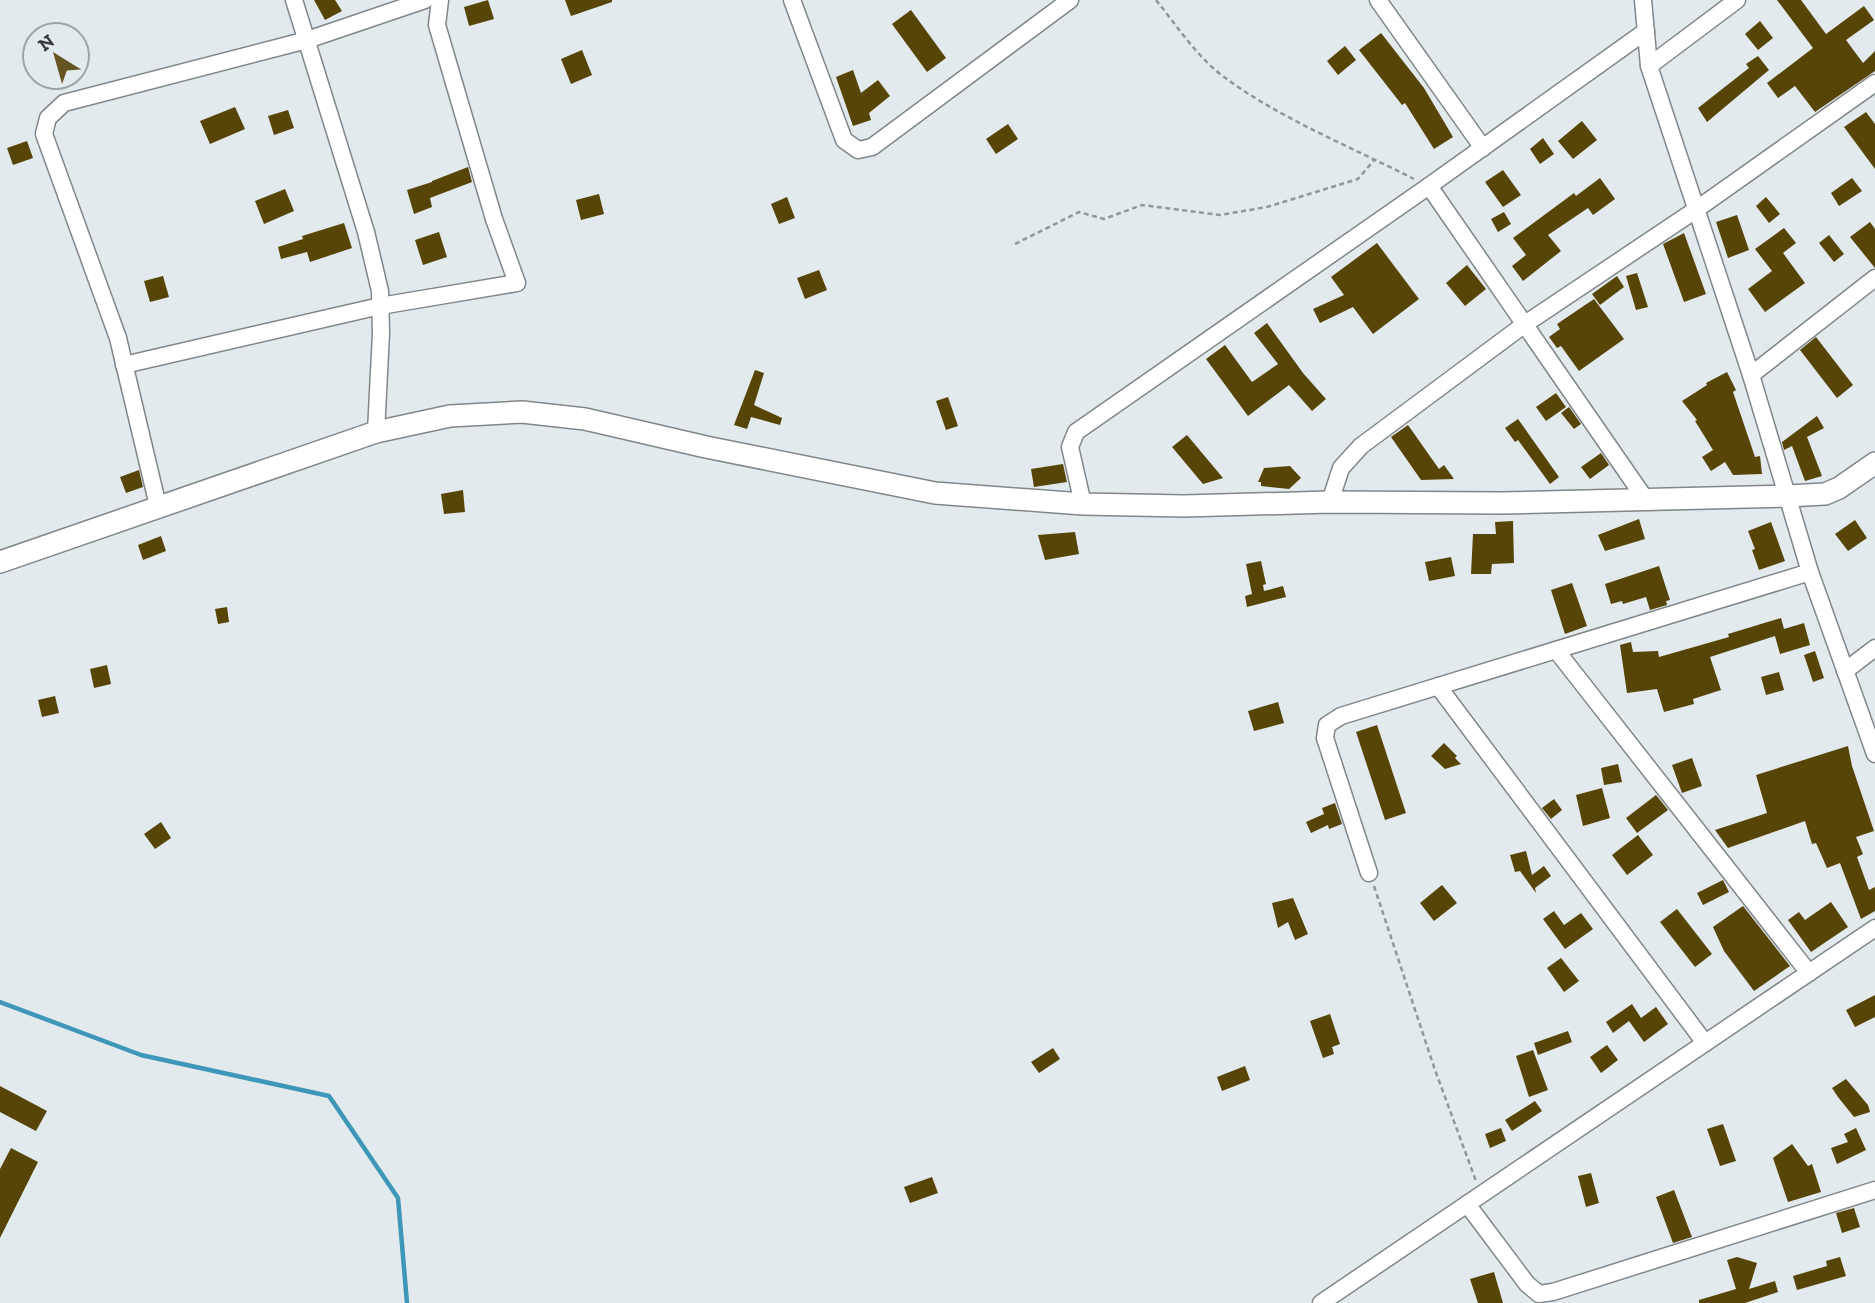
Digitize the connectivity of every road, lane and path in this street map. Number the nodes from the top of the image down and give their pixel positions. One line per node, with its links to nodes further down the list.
1 (294, 0): 11 (street)
2 (425, 0): 11 (street)
3 (440, 0): 20 (street)
4 (792, 0): 5 (street)
5 (1070, 0)
6 (1156, 0): 15 (path)
7 (1378, 0): 14 (street)
8 (1643, 0): 10 (street)
9 (1737, 0): 12 (street)
10 (1646, 31): 12 (street); 14 (street)
11 (307, 40): 20 (street); 22 (street)
12 (1649, 66): 17 (street)
13 (1875, 83): 17 (street)
14 (1483, 148): 16 (street)
15 (1375, 159): 16 (path); 18 (path)
16 (1429, 186): 21 (street); 29 (street)
17 (1696, 209): 21 (street); 23 (street)
18 (1015, 244)
19 (1875, 278): 23 (street)
20 (380, 306): 22 (street); 24 (street)
21 (1525, 324): 27 (street); 28 (street)
22 (124, 365): 30 (street)
23 (1751, 375): 26 (street)
24 (376, 432): 29 (main road); 30 (main road)
25 (1875, 463): 26 (main road)
26 (1787, 496): 27 (main road); 32 (street)
27 (1646, 500): 28 (main road)
28 (1329, 502): 29 (main road)
29 (1083, 504)
30 (159, 506): 31 (main road)
31 (0, 562)
32 (1810, 572): 34 (street); 35 (street)
33 (1875, 648): 35 (street)
34 (1556, 650): 36 (street); 41 (street)
35 (1845, 671): 37 (street)
36 (1438, 686): 39 (street); 42 (street)
37 (1871, 729): 38 (street)
38 (1875, 754)
39 (1369, 873): 44 (path)
40 (1875, 928): 41 (street)
41 (1809, 973): 42 (street)
42 (1705, 1043): 44 (street)
43 (1875, 1190): 45 (street)
44 (1481, 1194): 45 (street)
45 (1467, 1204): 46 (street)
46 (1321, 1303)

